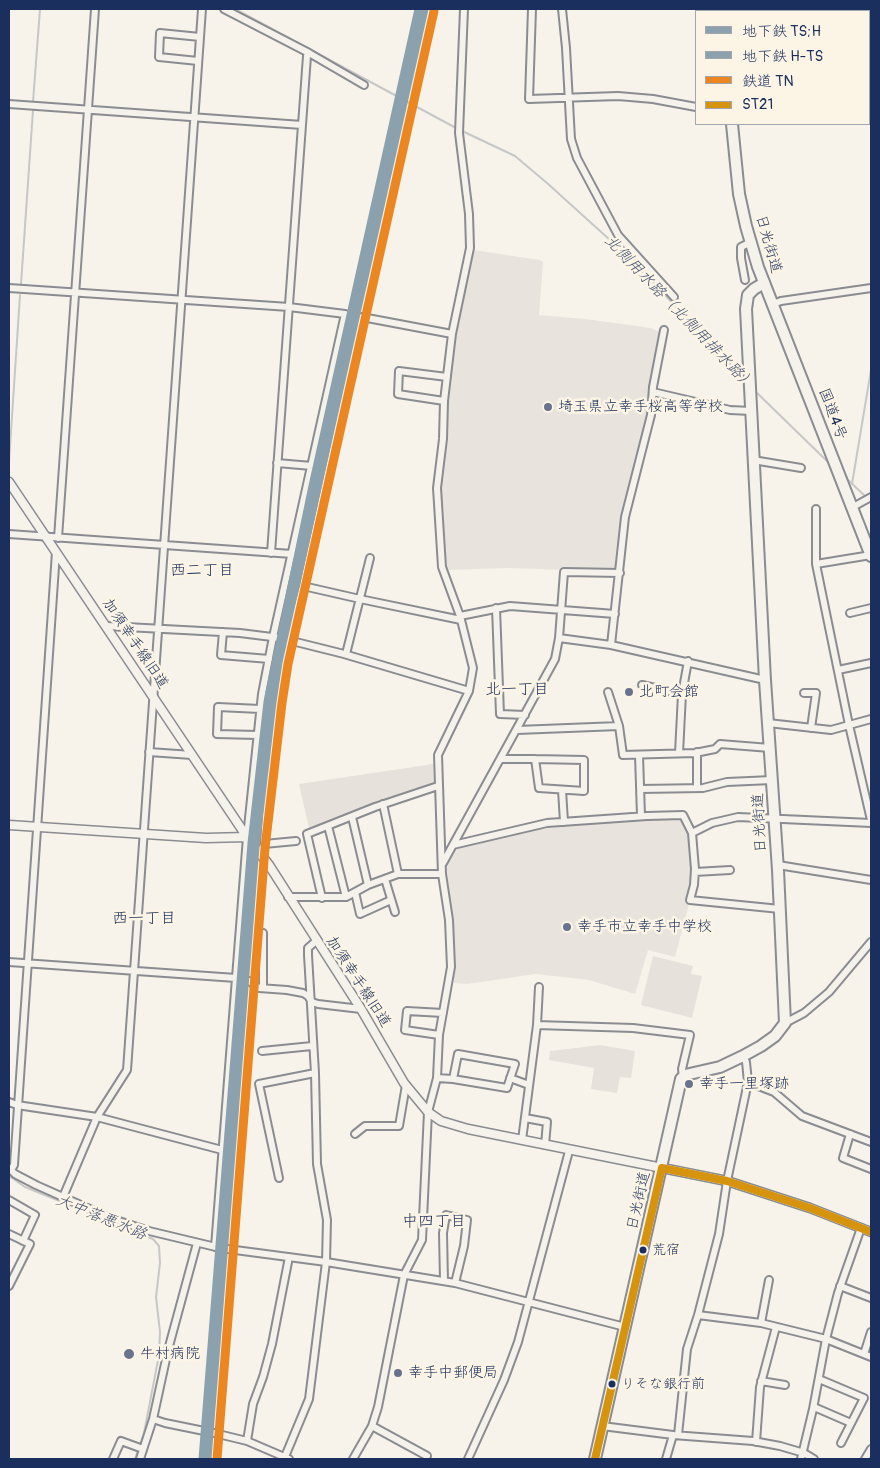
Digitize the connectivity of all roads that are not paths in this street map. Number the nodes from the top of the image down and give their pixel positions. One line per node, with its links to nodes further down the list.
1 (95, 9): 14 (street)
2 (202, 9): 7 (street)
3 (224, 9): 8 (street)
4 (464, 9): 29 (street)
5 (532, 9): 11 (street)
6 (562, 9): 11 (street)
7 (200, 37): 9 (street); 9 (street)
8 (308, 53): 10 (street); 16 (street)
9 (198, 61): 15 (street)
10 (364, 85)
11 (569, 97): 13 (street); 24 (street)
12 (9, 104): 14 (street)
13 (695, 107)
14 (88, 110): 15 (street); 23 (street)
15 (194, 117): 16 (street); 25 (street)
16 (302, 125): 27 (street)
17 (732, 125): 18 (main road, 日光街道)
18 (751, 242): 19 (street); 20 (main road, 日光街道)
19 (745, 280)
20 (764, 284): 26 (main road, 国道4号); 33 (main road, 日光街道)
21 (9, 288): 23 (street)
22 (871, 288): 26 (street)
23 (75, 293): 25 (street); 46 (street)
24 (674, 297)
25 (182, 300): 27 (street); 47 (street)
26 (773, 304): 42 (main road, 国道4号)
27 (289, 307): 35 (street); 36 (street)
28 (664, 330): 31 (street)
29 (452, 334): 30 (street); 55 (street)
30 (447, 377): 32 (street); 32 (street)
31 (653, 392): 33 (street); 54 (street)
32 (444, 401): 62 (street)
33 (751, 411): 34 (main road, 日光街道)
34 (753, 460): 37 (street); 75 (main road, 日光街道)
35 (277, 463): 36 (street); 49 (street)
36 (312, 466): 50 (street)
37 (801, 468)
38 (9, 482): 39 (street, 加須幸手線旧道)
39 (17, 495): 41 (street); 45 (street, 加須幸手線旧道)
40 (871, 497): 42 (street)
41 (9, 499)
42 (853, 507): 51 (main road, 国道4号)
43 (816, 509): 53 (street)
44 (9, 534): 45 (street)
45 (44, 536): 46 (street); 48 (street, 加須幸手線旧道)
46 (58, 538): 47 (street)
47 (165, 546): 49 (street); 64 (street)
48 (56, 552): 63 (street, 加須幸手線旧道); 112 (street)
49 (271, 553): 50 (street)
50 (292, 554): 66 (street)
51 (871, 556): 53 (street)
52 (370, 558): 56 (street)
53 (816, 564): 74 (street)
54 (620, 573): 59 (street); 61 (street)
55 (303, 586): 56 (street); 68 (street)
56 (360, 599): 62 (street); 70 (street)
57 (496, 608): 59 (street); 62 (street); 83 (street)
58 (871, 608): 60 (street)
59 (561, 609): 61 (street); 67 (street)
60 (850, 613)
61 (615, 614): 69 (street)
62 (461, 618): 77 (street)
63 (106, 626): 64 (street); 81 (street, 加須幸手線旧道)
64 (158, 630): 65 (street); 81 (street)
65 (223, 632): 66 (street); 71 (street)
66 (273, 637): 68 (street); 71 (street)
67 (559, 638): 69 (street); 83 (street)
68 (289, 640): 70 (street); 117 (street)
69 (611, 645): 72 (street)
70 (346, 654): 77 (street)
71 (269, 659): 82 (street)
72 (688, 662): 75 (street); 80 (street)
73 (871, 663): 74 (street)
74 (838, 670): 86 (street)
75 (765, 680): 85 (main road, 日光街道)
76 (642, 685): 80 (street)
77 (469, 691): 100 (street)
78 (608, 692): 87 (street)
79 (804, 693): 88 (street)
80 (682, 694): 94 (street)
81 (153, 696): 92 (street); 95 (street, 加須幸手線旧道)
82 (260, 709): 90 (street); 90 (street)
83 (525, 715): 89 (street)
84 (871, 719): 86 (street)
85 (768, 723): 88 (street); 91 (main road, 日光街道)
86 (849, 725): 88 (street); 109 (street)
87 (619, 726): 89 (street); 96 (street)
88 (811, 728)
89 (517, 730): 97 (street)
90 (257, 736): 115 (street)
91 (770, 748): 93 (street); 99 (main road, 日光街道)
92 (149, 752): 95 (street); 113 (street)
93 (697, 752): 94 (street); 101 (street)
94 (679, 753): 96 (street)
95 (192, 754): 115 (street, 加須幸手線旧道)
96 (640, 755): 102 (street)
97 (502, 759): 98 (street); 118 (street)
98 (535, 759): 103 (street); 103 (street)
99 (772, 780): 101 (street); 107 (main road, 日光街道)
100 (438, 786): 104 (street); 120 (street)
101 (697, 788): 102 (street)
102 (641, 789): 105 (street)
103 (562, 790): 108 (street)
104 (383, 804): 106 (street); 124 (street)
105 (641, 816): 108 (street); 114 (street)
106 (352, 817): 111 (street); 128 (street)
107 (775, 818): 109 (street); 114 (street); 121 (main road, 日光街道)
108 (564, 822): 118 (street)
109 (871, 822)
110 (9, 825): 112 (street)
111 (328, 826): 131 (street); 132 (street)
112 (38, 827): 113 (street); 140 (street)
113 (143, 833): 115 (street); 141 (street)
114 (692, 833): 123 (street)
115 (247, 837): 119 (street, 加須幸手線旧道); 142 (street)
116 (296, 842): 117 (street)
117 (264, 844): 119 (street)
118 (452, 845): 120 (street)
119 (261, 854): 130 (street, 加須幸手線旧道)
120 (443, 864): 125 (street)
121 (778, 865): 127 (street); 134 (main road, 日光街道)
122 (730, 870): 123 (street)
123 (695, 872): 134 (street)
124 (398, 874): 125 (street); 126 (street)
125 (442, 874): 148 (street)
126 (385, 879): 128 (street); 133 (street)
127 (871, 880)
128 (368, 884): 129 (street)
129 (355, 892): 131 (street); 133 (street)
130 (288, 897): 132 (street); 137 (street, 加須幸手線旧道)
131 (346, 897): 132 (street)
132 (322, 898)
133 (391, 900): 135 (street)
134 (780, 909): 149 (main road, 日光街道)
135 (395, 912)
136 (263, 933): 145 (street)
137 (316, 941): 146 (street); 147 (street, 加須幸手線旧道)
138 (871, 942): 149 (street)
139 (9, 962): 140 (street)
140 (28, 963): 141 (street); 164 (street)
141 (134, 970): 142 (street); 166 (street)
142 (236, 978): 173 (street)
143 (249, 981): 145 (street)
144 (539, 987): 150 (street)
145 (263, 988): 146 (street)
146 (312, 1002): 147 (street); 152 (street)
147 (361, 1009): 161 (street, 加須幸手線旧道)
148 (443, 1013): 151 (street); 151 (street)
149 (785, 1023): 154 (main road)
150 (536, 1024): 156 (street); 162 (street)
151 (439, 1035): 157 (street)
152 (312, 1046): 153 (street); 155 (street)
153 (262, 1051)
154 (743, 1056): 156 (main road); 160 (street)
155 (315, 1073): 178 (street); 189 (street)
156 (683, 1077): 175 (main road, 日光街道)
157 (437, 1078): 159 (street); 165 (street)
158 (510, 1078): 159 (street); 159 (street); 162 (street)
159 (453, 1079)
160 (748, 1082): 169 (street); 179 (street)
161 (406, 1085): 165 (street, 加須幸手線旧道); 168 (street)
162 (529, 1085): 167 (street)
163 (9, 1102): 164 (street)
164 (17, 1105): 166 (street); 177 (street)
165 (428, 1112): 170 (street, 加須幸手線旧道); 190 (street)
166 (97, 1116): 173 (street); 180 (street)
167 (525, 1118): 170 (street); 172 (street)
168 (355, 1134)
169 (850, 1134): 171 (street); 176 (street)
170 (522, 1140): 172 (street, 加須幸手線旧道)
171 (871, 1142)
172 (545, 1145): 174 (street, 加須幸手線旧道)
173 (222, 1150): 187 (street)
174 (569, 1151): 175 (street, 加須幸手線旧道); 197 (street)
175 (662, 1168): 179 (street, 加須幸手線旧道); 200 (main road, 日光街道)
176 (871, 1168)
177 (10, 1169): 180 (street)
178 (280, 1178)
179 (727, 1181): 182 (street, 加須幸手線旧道); 198 (street)
180 (63, 1197): 186 (street)
181 (9, 1200): 185 (street)
182 (862, 1228): 183 (street, 加須幸手線旧道); 195 (street)
183 (871, 1232)
184 (9, 1234): 185 (street)
185 (23, 1241): 194 (street)
186 (197, 1243): 187 (street); 210 (street)
187 (215, 1247): 188 (street)
188 (289, 1257): 189 (street); 215 (street)
189 (326, 1262): 190 (street); 222 (street)
190 (404, 1275): 192 (street); 212 (street)
191 (770, 1280): 199 (street)
192 (444, 1281): 193 (street); 193 (street)
193 (455, 1283): 197 (street)
194 (9, 1286)
195 (840, 1286): 196 (street); 203 (street)
196 (871, 1298)
197 (530, 1303): 200 (street); 226 (street)
198 (698, 1315): 199 (street); 214 (street)
199 (761, 1323): 201 (street)
200 (624, 1327): 213 (main road, 日光街道)
201 (776, 1327): 203 (street); 207 (street)
202 (871, 1332): 204 (street)
203 (826, 1339): 204 (street); 206 (street)
204 (864, 1354): 205 (street)
205 (871, 1357)
206 (819, 1379): 209 (street); 211 (street)
207 (761, 1381): 208 (street); 216 (street)
208 (785, 1385)
209 (814, 1407): 211 (street); 221 (street)
210 (154, 1419): 215 (street); 218 (street)
211 (851, 1423): 217 (street)
212 (372, 1426): 220 (street); 225 (street)
213 (602, 1426): 214 (street); 227 (main road, 日光街道)
214 (676, 1435): 216 (street); 228 (street)
215 (247, 1441): 222 (street)
216 (756, 1442): 221 (street)
217 (841, 1443)
218 (143, 1449): 223 (street); 224 (street)
219 (871, 1449): 230 (street)
220 (427, 1456)
221 (803, 1456): 229 (street)
222 (286, 1458)
223 (113, 1459)
224 (140, 1459)
225 (352, 1459)
226 (468, 1459)
227 (595, 1459)
228 (666, 1459)
229 (814, 1459)
230 (865, 1459)

